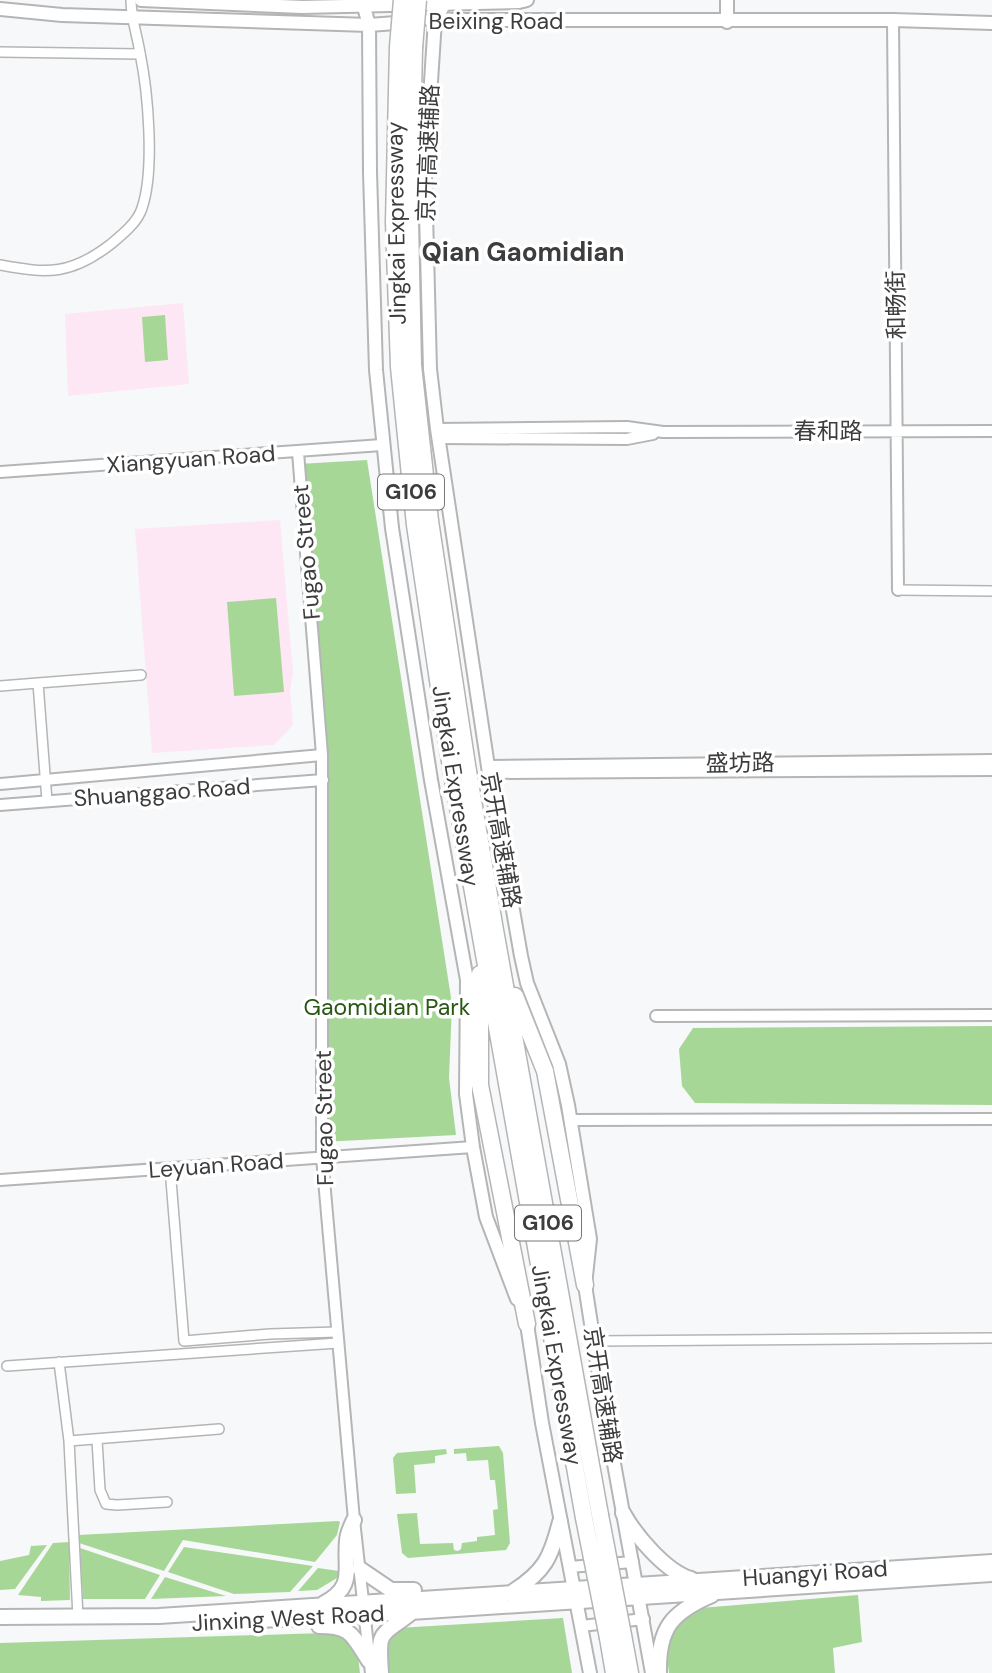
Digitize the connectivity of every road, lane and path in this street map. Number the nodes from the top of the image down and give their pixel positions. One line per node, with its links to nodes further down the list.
1 (131, 0): 11 (street)
2 (141, 0): 9 (main road, Beixing Road)
3 (402, 0): 17 (highway, G106, bridge)
4 (418, 0): 17 (highway, G106, bridge)
5 (527, 0): 8 (main road, Beixing Road)
6 (727, 0): 14 (main road)
7 (364, 3): 8 (main road, Beixing Road); 9 (main road, Beixing Road); 16 (main road)
8 (445, 3): 12 (main road, 京开高速辅路)
9 (307, 4)
10 (0, 9): 11 (main road, Beixing Road)
11 (131, 18): 16 (main road, Beixing Road); 19 (street)
12 (435, 20): 14 (main road, Beixing Road); 16 (main road, Beixing Road); 23 (main road, 京开高速辅路)
13 (893, 20): 14 (main road, Beixing Road); 15 (main road, Beixing Road); 22 (street, 和畅街)
14 (727, 22)
15 (992, 23)
16 (369, 25): 24 (main road)
17 (406, 47): 41 (highway, Jingkai Expressway / G106)
18 (0, 52): 19 (street)
19 (140, 54): 20 (street)
20 (0, 265)
21 (992, 431): 22 (street, 春和路)
22 (898, 432): 23 (street, 春和路); 27 (street, 和畅街)
23 (438, 433): 34 (main road, 京开高速辅路)
24 (382, 445): 25 (street, Xiangyuan Road); 46 (main road)
25 (298, 452): 26 (street, Xiangyuan Road); 32 (street, Fugao Street)
26 (0, 472)
27 (898, 590): 28 (street)
28 (992, 591)
29 (141, 675): 30 (street)
30 (38, 683): 31 (street); 37 (street)
31 (0, 686)
32 (322, 755): 36 (street, Fugao Street); 37 (street, Shuanggao Road)
33 (992, 761): 34 (street, 盛坊路)
34 (489, 770): 35 (street, 盛坊路); 45 (main road, 京开高速辅路)
35 (992, 770)
36 (323, 780): 39 (street, Shuanggao Road); 47 (street, Fugao Street)
37 (44, 781): 38 (street, Shuanggao Road); 39 (street)
38 (0, 784)
39 (47, 801): 40 (street, Shuanggao Road)
40 (0, 804)
41 (488, 931): 50 (highway); 51 (highway); 84 (highway, Jingkai Expressway / G106, bridge)
42 (992, 1015): 43 (street)
43 (656, 1016)
44 (992, 1119): 45 (street)
45 (571, 1120): 50 (main road, 京开高速辅路)
46 (473, 1147): 47 (street, Leyuan Road); 51 (main road)
47 (322, 1157): 48 (street, Leyuan Road); 52 (street, Fugao Street)
48 (170, 1168): 49 (street, Leyuan Road); 52 (street)
49 (0, 1180)
50 (584, 1285): 54 (main road, 京开高速辅路)
51 (527, 1324): 63 (main road)
52 (338, 1338): 55 (street); 62 (street, Fugao Street)
53 (992, 1338): 54 (street)
54 (593, 1341): 61 (main road, 京开高速辅路)
55 (59, 1362): 56 (street); 59 (street)
56 (7, 1367)
57 (219, 1429): 58 (street)
58 (97, 1440): 59 (street); 60 (street)
59 (69, 1441): 79 (street)
60 (167, 1502)
61 (623, 1513): 64 (main road, 京开高速辅路); 69 (main road)
62 (354, 1520): 67 (street, Fugao Street); 75 (main road)
63 (561, 1522): 66 (main road); 72 (main road)
64 (633, 1562): 66 (street); 70 (main road, 京开高速辅路)
65 (992, 1562): 69 (main road, Huangyi Road)
66 (569, 1567): 73 (main road)
67 (360, 1569): 74 (main road); 76 (street, Fugao Street)
68 (992, 1574): 71 (main road, Huangyi Road)
69 (695, 1580): 70 (main road, Huangyi Road)
70 (638, 1590): 71 (main road, Huangyi Road); 73 (main road); 81 (main road, 京开高速辅路)
71 (723, 1591): 91 (main road)
72 (512, 1592): 73 (main road, Jinxing West Road); 74 (main road, Jinxing West Road)
73 (575, 1595): 77 (main road, Jinxing West Road); 83 (main road)
74 (453, 1596): 76 (main road, Jinxing West Road)
75 (320, 1606): 76 (main road, Jinxing West Road); 79 (main road, Jinxing West Road)
76 (364, 1609): 77 (main road, Jinxing West Road); 80 (main road, Jinxing West Road); 85 (street, Fugao Street)
77 (412, 1612): 86 (main road)
78 (0, 1617): 79 (main road, Jinxing West Road)
79 (78, 1617)
80 (273, 1619): 82 (main road, Jinxing West Road); 85 (main road)
81 (644, 1619): 83 (street); 90 (main road, 京开高速辅路)
82 (0, 1626)
83 (581, 1626): 87 (main road)
84 (615, 1637): 88 (highway, G106); 89 (highway, G106)
85 (370, 1667)
86 (381, 1673)
87 (590, 1673)
88 (614, 1673)
89 (630, 1673)
90 (652, 1673)
91 (659, 1673)

